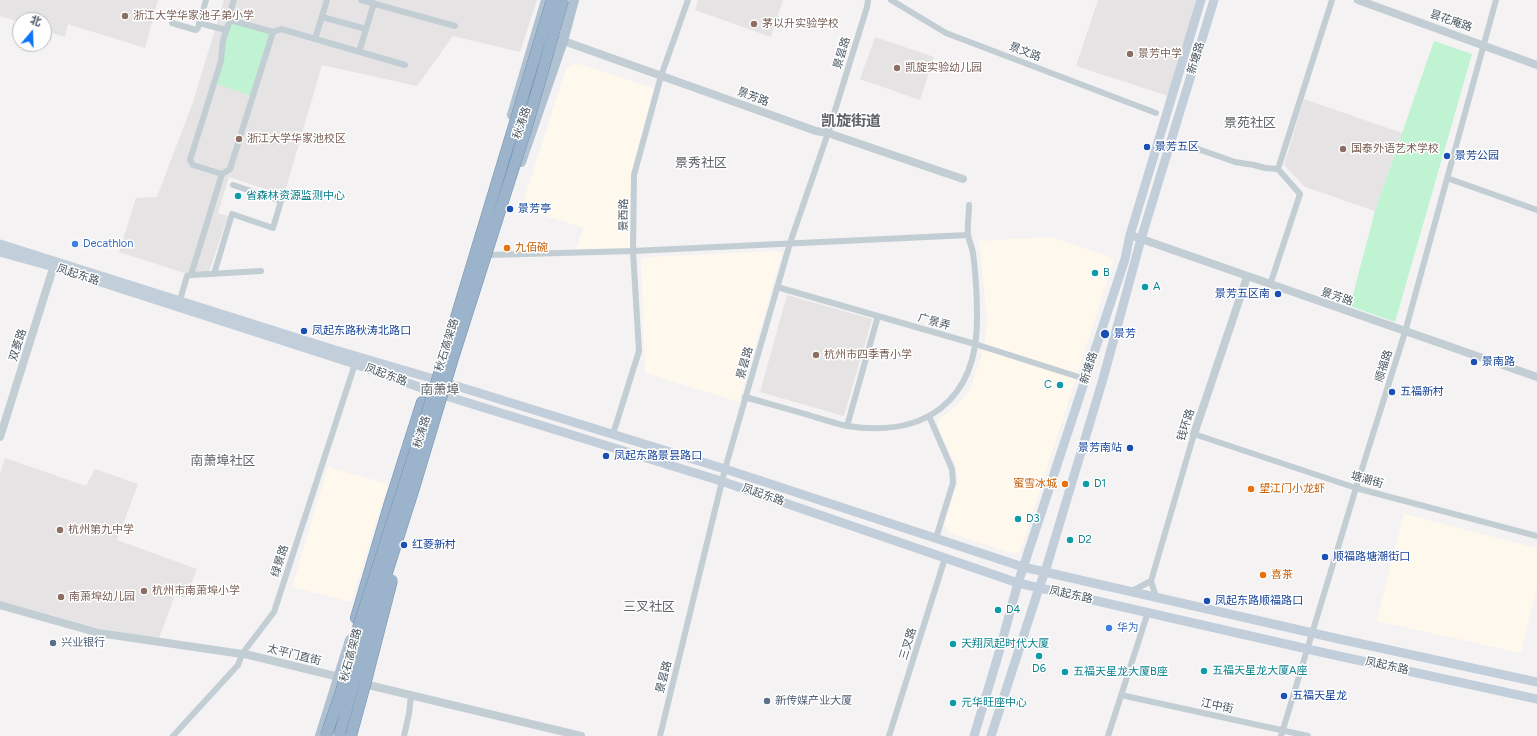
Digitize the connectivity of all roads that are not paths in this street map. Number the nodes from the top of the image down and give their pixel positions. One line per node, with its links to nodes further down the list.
1 (206, 0): 21 (street)
2 (234, 0): 19 (street)
3 (327, 0): 18 (street)
4 (361, 0): 17 (street)
5 (546, 0): 26 (main road, 秋涛路)
6 (552, 0): 59 (highway, 秋石高架路, bridge)
7 (563, 0): 79 (highway, 秋石高架路, bridge)
8 (574, 0): 28 (main road, 秋涛路)
9 (688, 0): 33 (street, 景西路)
10 (868, 0): 35 (street, 景昙路)
11 (891, 0): 34 (street, 景文路)
12 (1201, 0): 45 (main road, 新塘路)
13 (1214, 0): 46 (main road, 新塘路)
14 (1332, 0): 37 (street)
15 (1358, 0): 29 (street, 昙花庵路)
16 (1496, 0): 29 (street, 顺福路)
17 (374, 4): 22 (street); 23 (street)
18 (322, 17): 23 (street); 27 (street)
19 (230, 20): 24 (street); 25 (street)
20 (172, 23): 21 (street)
21 (200, 23): 24 (street)
22 (455, 26)
23 (366, 29): 30 (street)
24 (226, 30): 38 (street)
25 (273, 32): 27 (street); 38 (street)
26 (536, 32): 28 (street, 景芳路); 66 (main road, 秋涛路)
27 (315, 39): 30 (street)
28 (563, 41): 33 (street, 景芳路); 51 (main road, 秋涛路)
29 (1484, 44): 31 (street, 昙花庵路); 39 (street, 顺福路)
30 (359, 52): 32 (street)
31 (1537, 64)
32 (405, 65)
33 (661, 76): 35 (street, 景芳路); 49 (street, 景西路)
34 (1156, 113)
35 (828, 133): 40 (street, 景芳路); 47 (street, 景昙路)
36 (1181, 143): 37 (street)
37 (1278, 169): 57 (street)
38 (222, 174): 55 (street)
39 (1447, 178): 43 (street); 62 (street, 顺福路)
40 (963, 179)
41 (233, 185): 54 (street)
42 (969, 205): 44 (street)
43 (1537, 210)
44 (968, 235): 47 (street); 63 (street)
45 (1130, 236): 46 (street, 景芳路); 67 (main road, 新塘路)
46 (1141, 239): 56 (street, 景芳路); 85 (main road, 新塘路)
47 (790, 243): 49 (street); 58 (street, 景昙路)
48 (0, 244): 52 (main road, 凤起东路)
49 (633, 251): 51 (street); 74 (street, 景西路)
50 (0, 252): 52 (main road, 凤起东路)
51 (489, 255): 68 (main road, 秋涛路)
52 (55, 264): 60 (main road, 凤起东路); 64 (main road, 凤起东路); 76 (street, 双菱路)
53 (261, 271): 54 (street)
54 (214, 274): 55 (street)
55 (191, 275): 60 (street)
56 (1247, 277): 57 (street, 景芳路); 75 (street, 钱环路)
57 (1270, 285): 62 (street, 景芳路)
58 (777, 287): 61 (street, 广景弄); 71 (street, 景昙路)
59 (464, 290): 94 (highway, bridge); 106 (highway, 秋石高架路, bridge)
60 (180, 300): 66 (main road, 凤起东路)
61 (878, 316): 63 (street, 广景弄); 73 (street)
62 (1405, 332): 65 (street, 景芳路); 80 (street, 顺福路)
63 (975, 344): 67 (street, 广景弄); 72 (street)
64 (355, 364): 69 (main road, 凤起东路); 96 (street, 绿景路)
65 (1537, 377)
66 (434, 379): 68 (main road, 凤起东路); 69 (main road, 秋涛路)
67 (1085, 379): 84 (main road, 新塘路)
68 (449, 384): 70 (main road, 秋涛路); 74 (main road, 凤起东路)
69 (430, 391): 70 (main road, 凤起东路); 94 (main road, 秋涛路)
70 (446, 396): 78 (main road, 凤起东路); 99 (main road, 秋涛路)
71 (745, 397): 73 (street); 77 (street, 景昙路)
72 (929, 416): 73 (street); 82 (street)
73 (847, 426)
74 (613, 434): 77 (main road, 凤起东路)
75 (1194, 434): 80 (street, 塘潮街); 86 (street, 钱环路)
76 (0, 437)
77 (725, 469): 78 (street, 景昙路); 82 (main road, 凤起东路)
78 (721, 481): 83 (main road, 凤起东路); 113 (street, 景昙路)
79 (414, 488): 107 (highway, 秋石高架路, bridge); 109 (highway, bridge)
80 (1356, 488): 81 (street, 塘潮街); 93 (street, 顺福路)
81 (1537, 536)
82 (936, 538): 84 (main road, 凤起东路)
83 (945, 558): 87 (main road, 凤起东路); 114 (street, 三叉路)
84 (1024, 567): 85 (main road, 凤起东路); 87 (main road, 新塘路)
85 (1045, 572): 88 (main road, 新塘路); 89 (main road, 凤起东路)
86 (1151, 581): 89 (street); 90 (street)
87 (1018, 583): 88 (main road, 凤起东路); 115 (main road, 新塘路)
88 (1039, 588): 92 (main road, 凤起东路); 116 (main road, 新塘路)
89 (1132, 592): 90 (main road, 凤起东路)
90 (1156, 597): 93 (main road, 凤起东路)
91 (0, 605): 96 (street, 太平门直街)
92 (1148, 612): 95 (main road, 凤起东路); 101 (street)
93 (1313, 633): 95 (street, 顺福路); 98 (main road, 凤起东路)
94 (347, 648): 97 (main road, 秋涛路)
95 (1308, 649): 102 (main road, 凤起东路); 103 (street, 顺福路)
96 (242, 654): 97 (street, 太平门直街); 104 (street, 绿景路)
97 (339, 677): 99 (street, 太平门直街); 105 (main road, 秋涛路)
98 (1537, 682)
99 (366, 684): 100 (street, 太平门直街); 108 (main road, 秋涛路); 110 (main road)
100 (412, 695): 111 (street); 112 (street, 太平门直街)
101 (1121, 695): 103 (street, 江中街); 117 (street)
102 (1537, 699)
103 (1282, 733): 118 (street, 江中街)
104 (173, 736)
105 (320, 736)
106 (326, 736)
107 (339, 736)
108 (345, 736)
109 (351, 736)
110 (354, 736)
111 (404, 736)
112 (581, 736)
113 (660, 736)
114 (889, 736)
115 (974, 736)
116 (991, 736)
117 (1108, 736)
118 (1308, 736)

